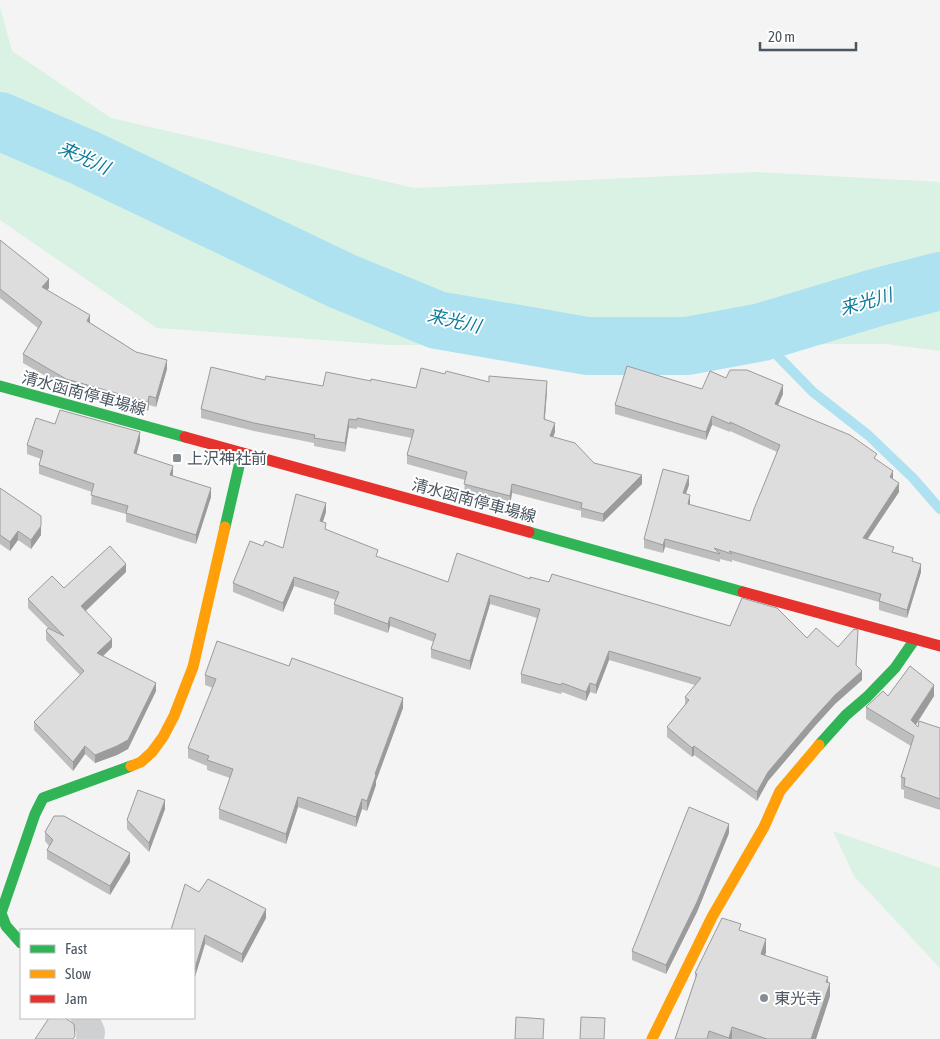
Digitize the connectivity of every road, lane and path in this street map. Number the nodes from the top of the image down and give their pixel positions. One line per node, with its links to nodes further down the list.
1 (0, 386): 2 (street, 清水函南停車場線)
2 (242, 453): 3 (street, 清水函南停車場線); 5 (street)
3 (915, 639): 4 (street, 清水函南停車場線); 8 (street)
4 (940, 646)
5 (20, 943)
6 (85, 1019): 7 (street)
7 (90, 1039)
8 (652, 1039)

